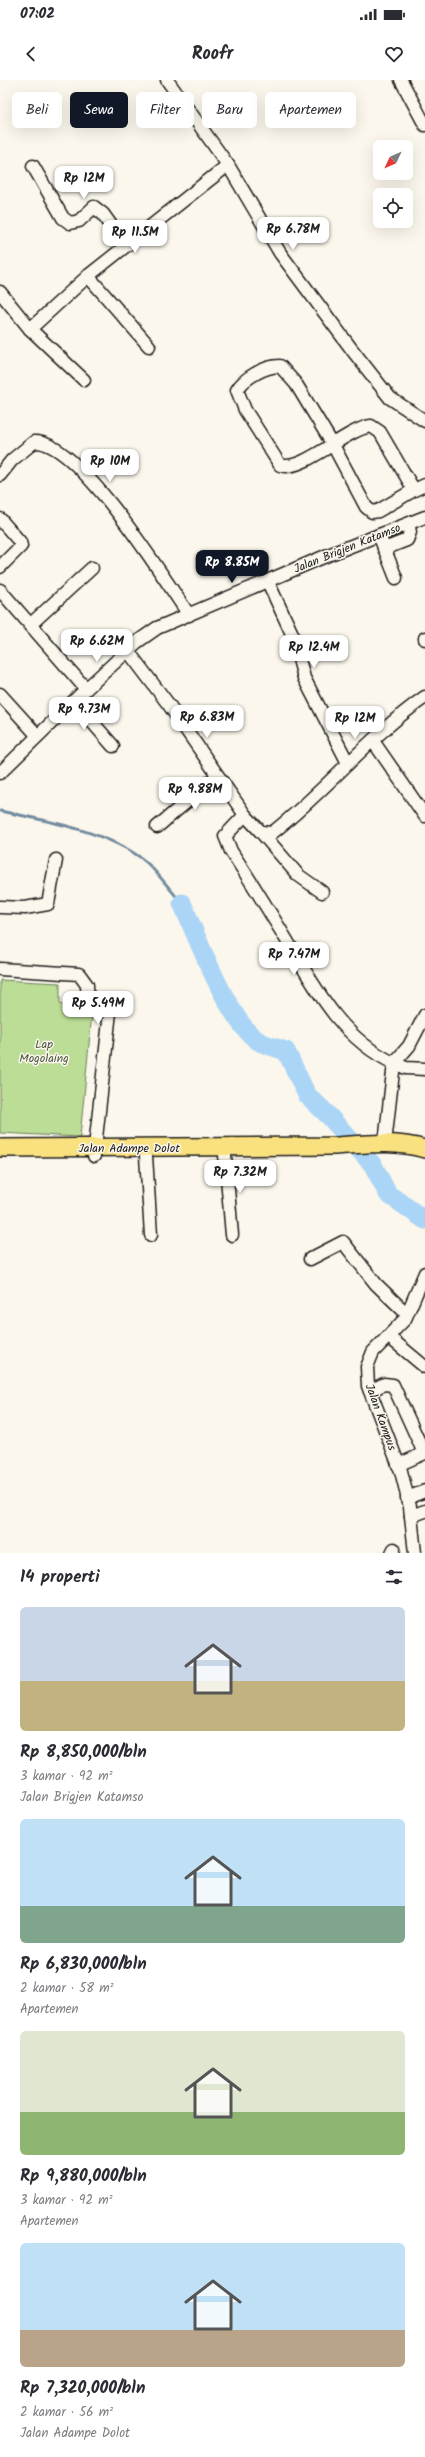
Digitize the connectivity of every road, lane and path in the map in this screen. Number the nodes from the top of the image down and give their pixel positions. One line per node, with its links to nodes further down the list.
1 (167, 80): 4 (street)
2 (400, 80): 3 (street)
3 (425, 125)
4 (228, 165): 6 (street); 12 (street)
5 (33, 166): 6 (street)
6 (126, 246): 7 (street)
7 (88, 276): 9 (street); 10 (street)
8 (0, 292): 9 (street)
9 (30, 328): 11 (street)
10 (150, 346)
11 (84, 380)
12 (425, 421)
13 (333, 445): 13 (street); 15 (street); 15 (street)
14 (0, 475): 26 (street)
15 (419, 487)
16 (425, 517): 18 (street, Jalan Brigjen Katamso)
17 (0, 519): 21 (street)
18 (408, 524): 19 (street, Jalan Brigjen Katamso); 20 (street)
19 (379, 535): 20 (street); 24 (street, Jalan Brigjen Katamso)
20 (384, 549): 23 (street)
21 (0, 567)
22 (92, 568): 27 (street)
23 (396, 578)
24 (268, 582): 26 (street, Jalan Brigjen Katamso); 36 (street)
25 (0, 590): 27 (street)
26 (189, 614): 28 (street, Jalan Brigjen Katamso)
27 (31, 624): 29 (street)
28 (128, 651): 29 (street, Jalan Brigjen Katamso); 38 (street)
29 (86, 688): 32 (street, Jalan Brigjen Katamso)
30 (0, 694): 33 (street)
31 (425, 697): 34 (street)
32 (74, 701): 33 (street, Jalan Brigjen Katamso); 35 (street)
33 (37, 735): 37 (street, Jalan Brigjen Katamso)
34 (373, 741): 36 (street); 40 (street)
35 (113, 746)
36 (348, 763): 42 (street)
37 (0, 772)
38 (217, 776): 39 (street); 41 (street)
39 (245, 815): 42 (street); 48 (street)
40 (425, 816)
41 (157, 827)
42 (261, 832): 44 (street)
43 (56, 860): 45 (street)
44 (322, 892)
45 (0, 907)
46 (0, 969): 54 (street)
47 (425, 1015): 48 (street)
48 (394, 1062): 49 (street); 50 (street)
49 (425, 1069)
50 (375, 1147): 52 (highway, Jalan Adampe Dolot); 53 (highway, Jalan Adampe Dolot); 58 (highway, Jalan Adampe Dolot)
51 (0, 1148): 54 (highway, Jalan Adampe Dolot)
52 (425, 1149)
53 (336, 1150): 54 (highway, Jalan Adampe Dolot); 55 (highway, Jalan Adampe Dolot)
54 (94, 1152): 56 (highway, Jalan Adampe Dolot); 57 (highway, Jalan Adampe Dolot)
55 (225, 1155): 57 (highway, Jalan Adampe Dolot); 60 (street)
56 (0, 1156)
57 (146, 1156): 59 (street)
58 (425, 1159)
59 (151, 1235)
60 (232, 1235)
61 (310, 1259): 63 (street)
62 (425, 1273): 63 (street, Jalan Kampus)
63 (407, 1314): 64 (street, Jalan Kampus)
64 (389, 1337): 65 (street); 66 (street, Jalan Kampus)
65 (425, 1367)
66 (370, 1391): 67 (street); 68 (street, Jalan Kampus)
67 (425, 1453): 68 (street)
68 (398, 1465): 70 (street, Jalan Kampus)
69 (425, 1491): 70 (street)
70 (407, 1498): 72 (street, Jalan Kampus)
71 (425, 1511): 72 (street)
72 (411, 1516): 73 (street, Jalan Kampus)
73 (415, 1553)

